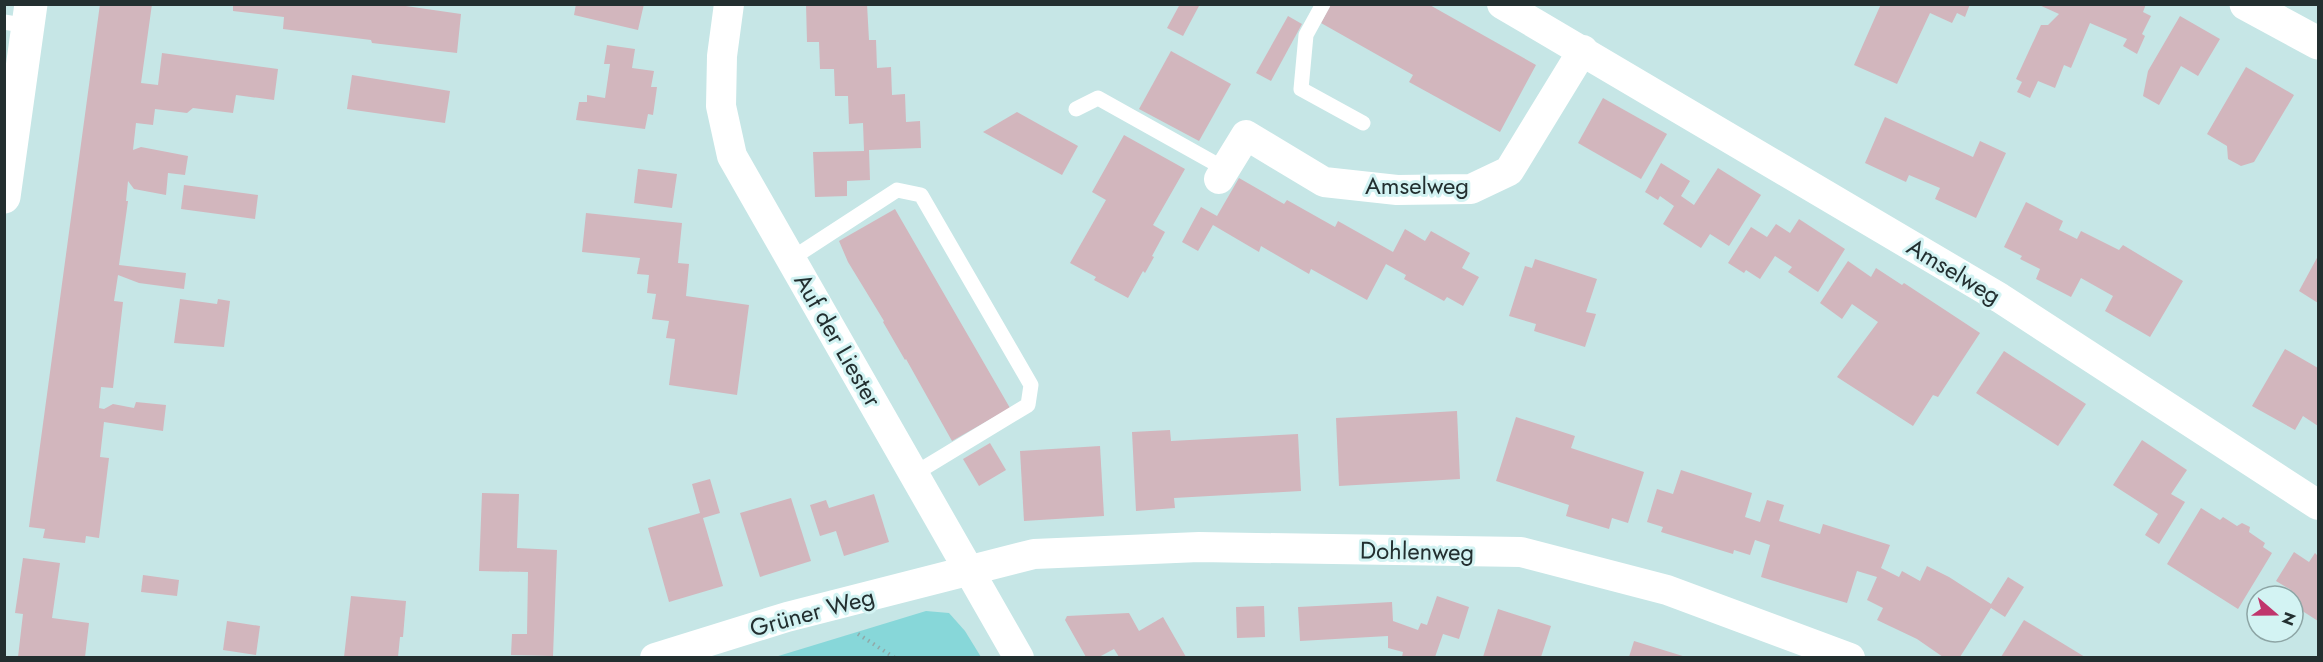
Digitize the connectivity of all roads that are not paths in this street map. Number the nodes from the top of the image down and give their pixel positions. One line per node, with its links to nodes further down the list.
1 (729, 4): 13 (street, Auf der Liester)
2 (1323, 4): 10 (lane)
3 (1502, 4): 7 (street, Amselweg)
4 (2246, 4): 6 (street)
5 (21, 18): 8 (street)
6 (2319, 43)
7 (1583, 50): 11 (street, Amselweg); 15 (street, Amselweg)
8 (14, 59): 12 (street)
9 (1076, 109): 11 (lane)
10 (1363, 123)
11 (1222, 174)
12 (4, 197)
13 (791, 259): 14 (street, Auf der Liester); 14 (lane)
14 (914, 474): 16 (street, Auf der Liester)
15 (2319, 505)
16 (970, 571): 17 (street, Grüner Weg); 18 (street, Auf der Liester); 19 (street, Dohlenweg)
17 (655, 657)
18 (1019, 657)
19 (1850, 657)

